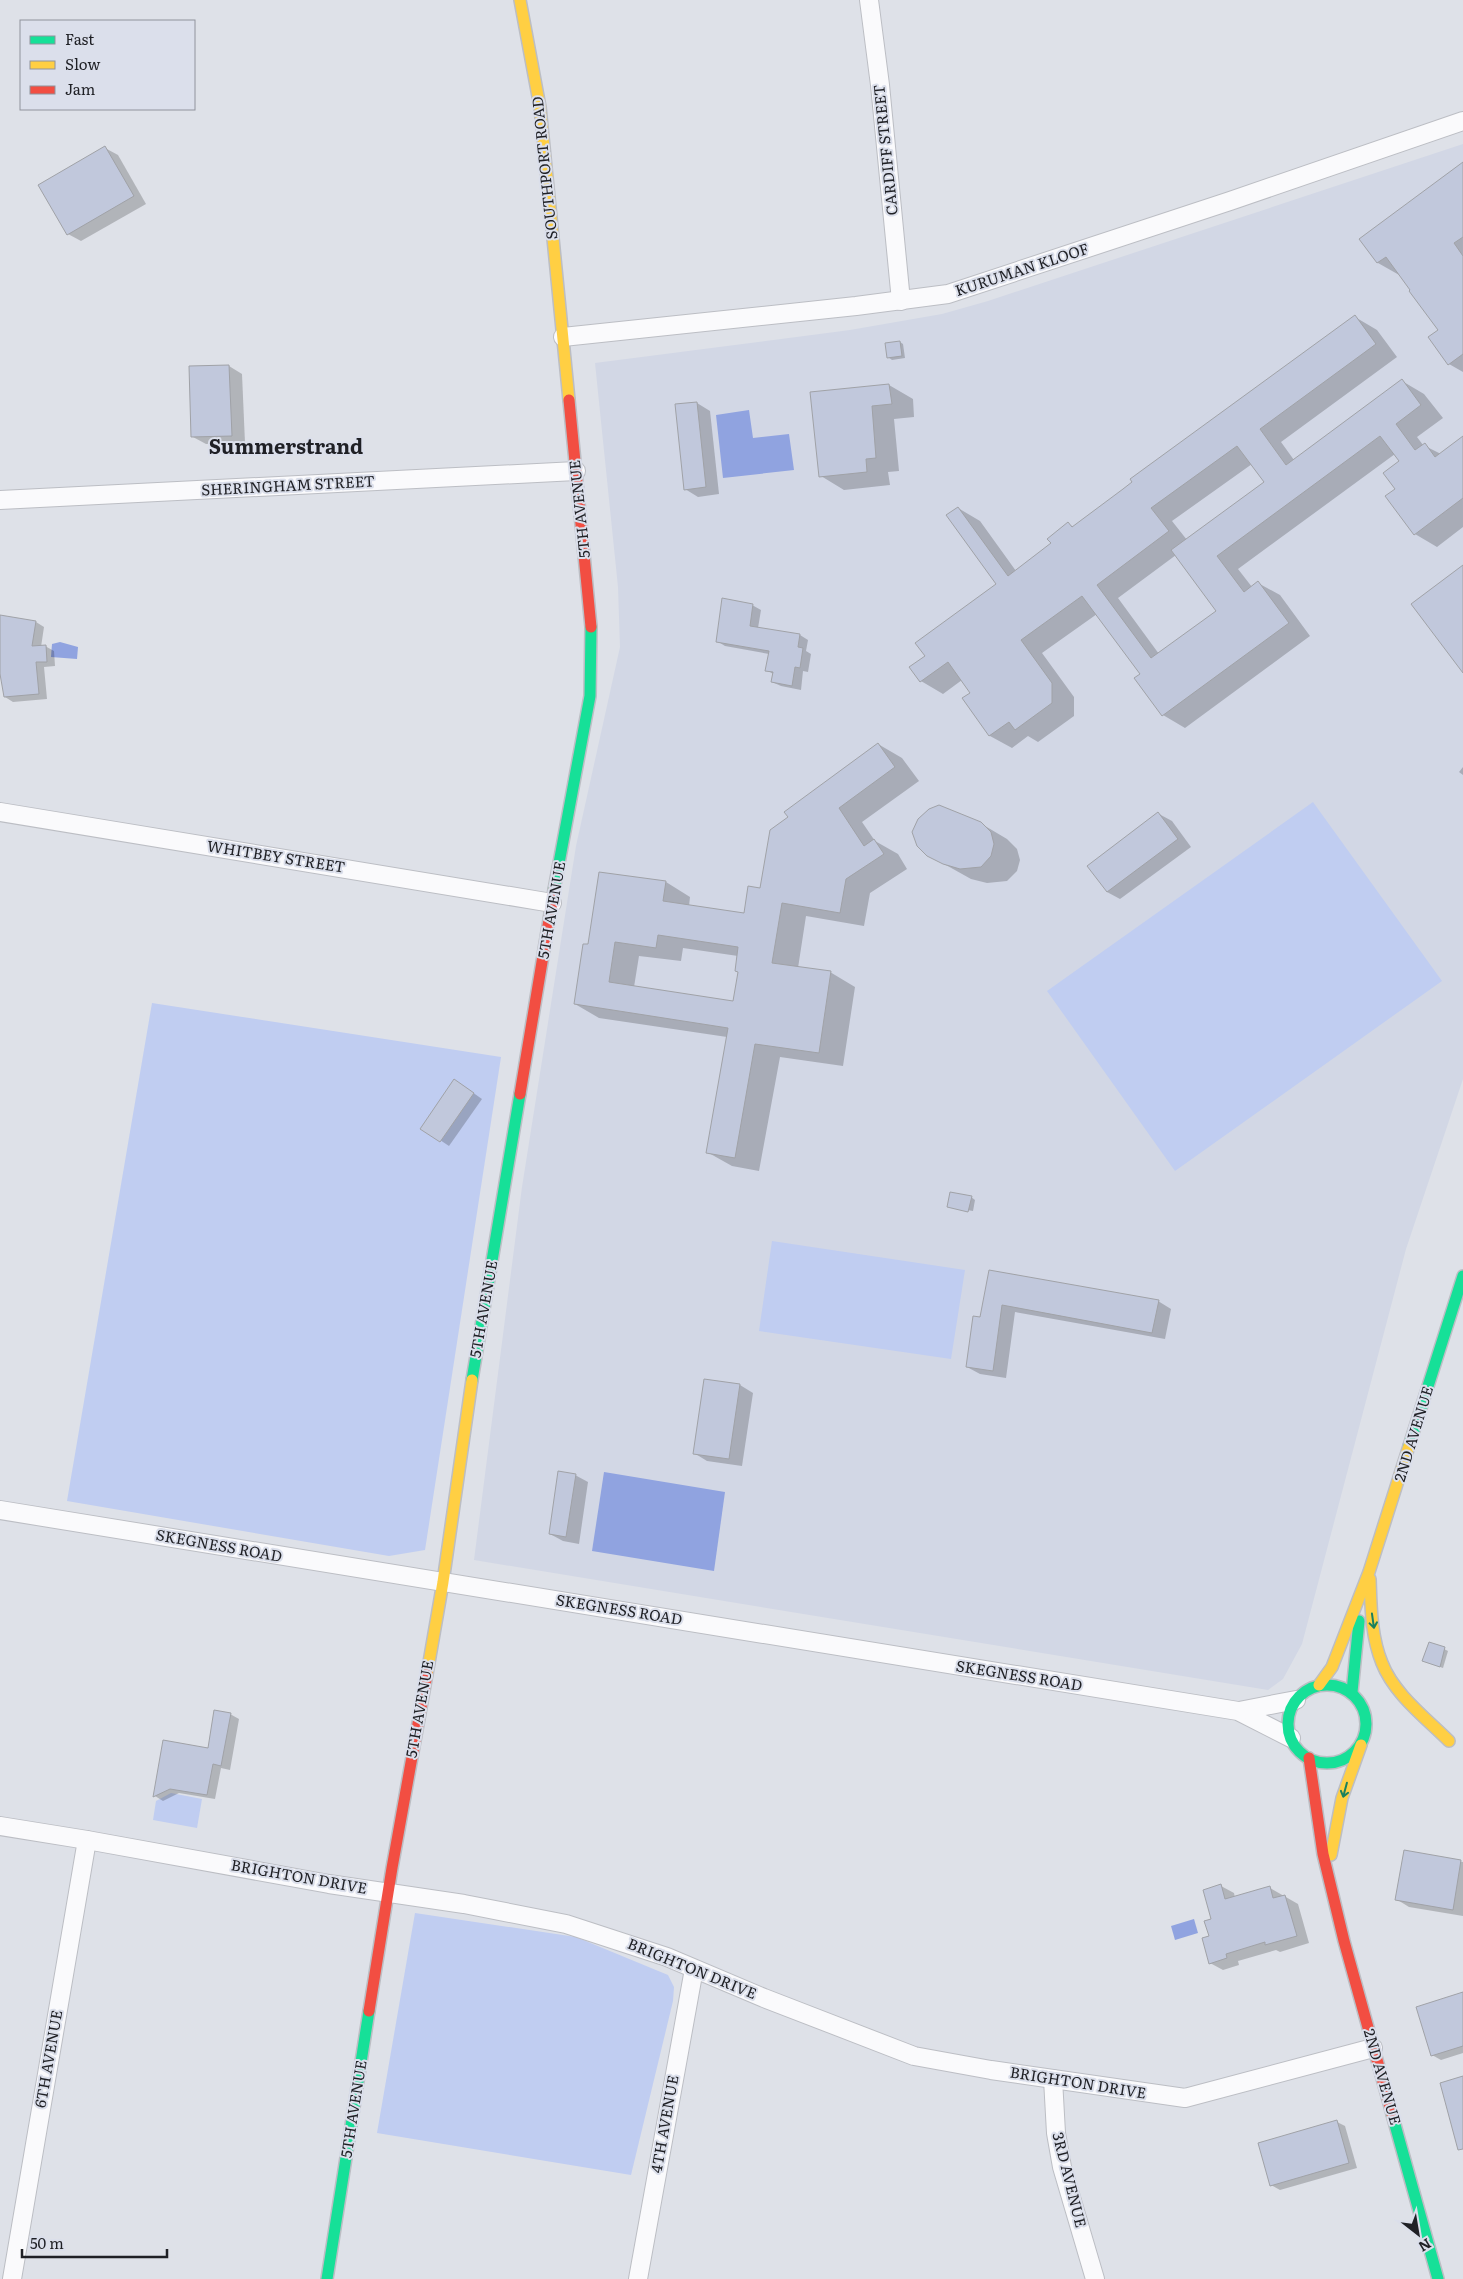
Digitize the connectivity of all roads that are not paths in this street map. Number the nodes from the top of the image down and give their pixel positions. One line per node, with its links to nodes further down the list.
1 (520, 0): 5 (street, SOUTHPORT ROAD)
2 (869, 0): 4 (street, CARDIFF STREET)
3 (1463, 121): 4 (street, KURUMAN KLOOF)
4 (901, 300): 5 (street, KURUMAN KLOOF)
5 (563, 337): 6 (street, 5TH AVENUE)
6 (576, 471): 7 (street, SHERINGHAM STREET); 9 (street, 5TH AVENUE)
7 (0, 500)
8 (0, 812): 9 (street, WHITBEY STREET)
9 (552, 903): 13 (street, 5TH AVENUE)
10 (1463, 1276): 12 (street, 2ND AVENUE)
11 (0, 1510): 13 (street, SKEGNESS ROAD)
12 (1369, 1572): 14 (street, 2ND AVENUE); 20 (street, one-way to 20)
13 (443, 1582): 18 (street, SKEGNESS ROAD); 26 (street, 5TH AVENUE)
14 (1362, 1592): 15 (street, 2ND AVENUE); 16 (street, 2ND AVENUE)
15 (1319, 1685): 16 (street); 17 (street)
16 (1352, 1692): 21 (street)
17 (1296, 1700): 18 (street, SKEGNESS ROAD); 19 (street)
18 (1238, 1711): 19 (street, SKEGNESS ROAD)
19 (1291, 1738): 22 (street)
20 (1448, 1741)
21 (1361, 1744): 22 (street); 25 (street, 2ND AVENUE, one-way to 25)
22 (1309, 1758): 25 (street, 2ND AVENUE)
23 (0, 1826): 24 (street, BRIGHTON DRIVE)
24 (87, 1840): 26 (street, BRIGHTON DRIVE); 30 (street, 6TH AVENUE)
25 (1328, 1874): 28 (street, 2ND AVENUE)
26 (389, 1893): 27 (street, BRIGHTON DRIVE); 31 (street, 5TH AVENUE)
27 (694, 1969): 29 (street, BRIGHTON DRIVE); 32 (street, 4TH AVENUE)
28 (1373, 2048): 29 (street, BRIGHTON DRIVE); 34 (street, 2ND AVENUE)
29 (1053, 2079): 33 (street, 3RD AVENUE)
30 (12, 2279)
31 (326, 2279)
32 (638, 2279)
33 (1095, 2279)
34 (1438, 2279)

